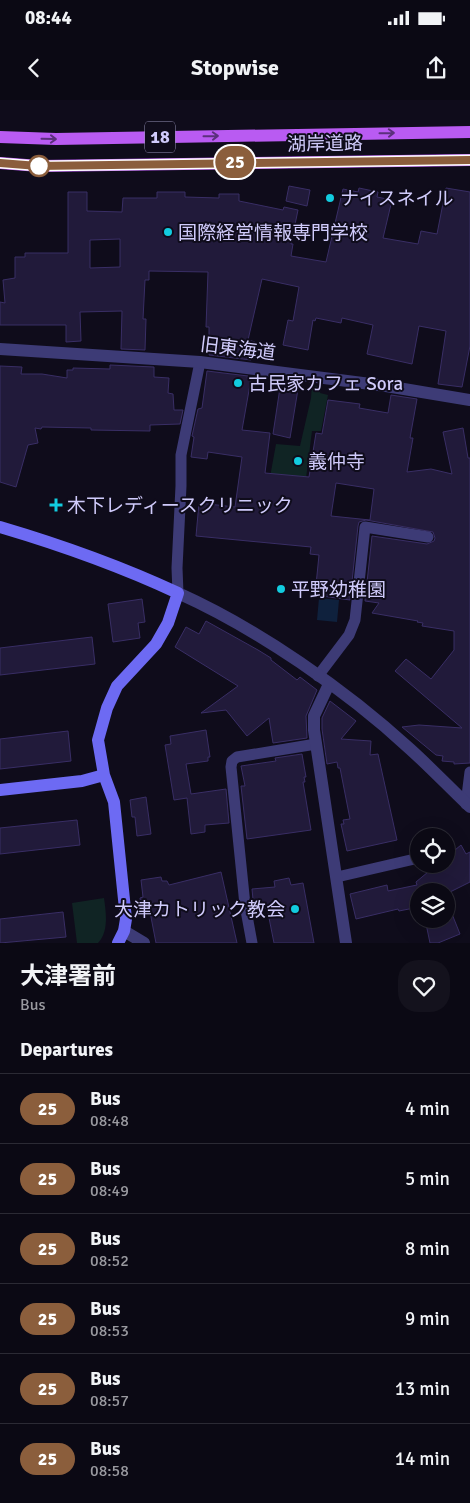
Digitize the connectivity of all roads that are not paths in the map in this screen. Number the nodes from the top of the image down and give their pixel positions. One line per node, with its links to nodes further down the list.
1 (470, 132): 2 (main road, 湖岸道路 / 18, one-way to 1)
2 (0, 137)
3 (470, 160): 4 (main road, 湖岸道路 / 18)
4 (0, 163)
5 (0, 349): 6 (street, 旧東海道)
6 (200, 362): 7 (street, 旧東海道); 10 (lane)
7 (470, 400)
8 (0, 527): 10 (street)
9 (428, 537): 11 (lane)
10 (178, 593): 11 (street); 14 (street)
11 (323, 680): 12 (street); 16 (street)
12 (316, 744): 18 (street); 21 (lane)
13 (470, 772): 16 (lane)
14 (104, 775): 15 (street); 19 (street)
15 (0, 790)
16 (468, 805)
17 (410, 860): 18 (lane)
18 (337, 877): 22 (street)
19 (121, 937): 20 (street)
20 (144, 943)
21 (252, 943)
22 (346, 943)

